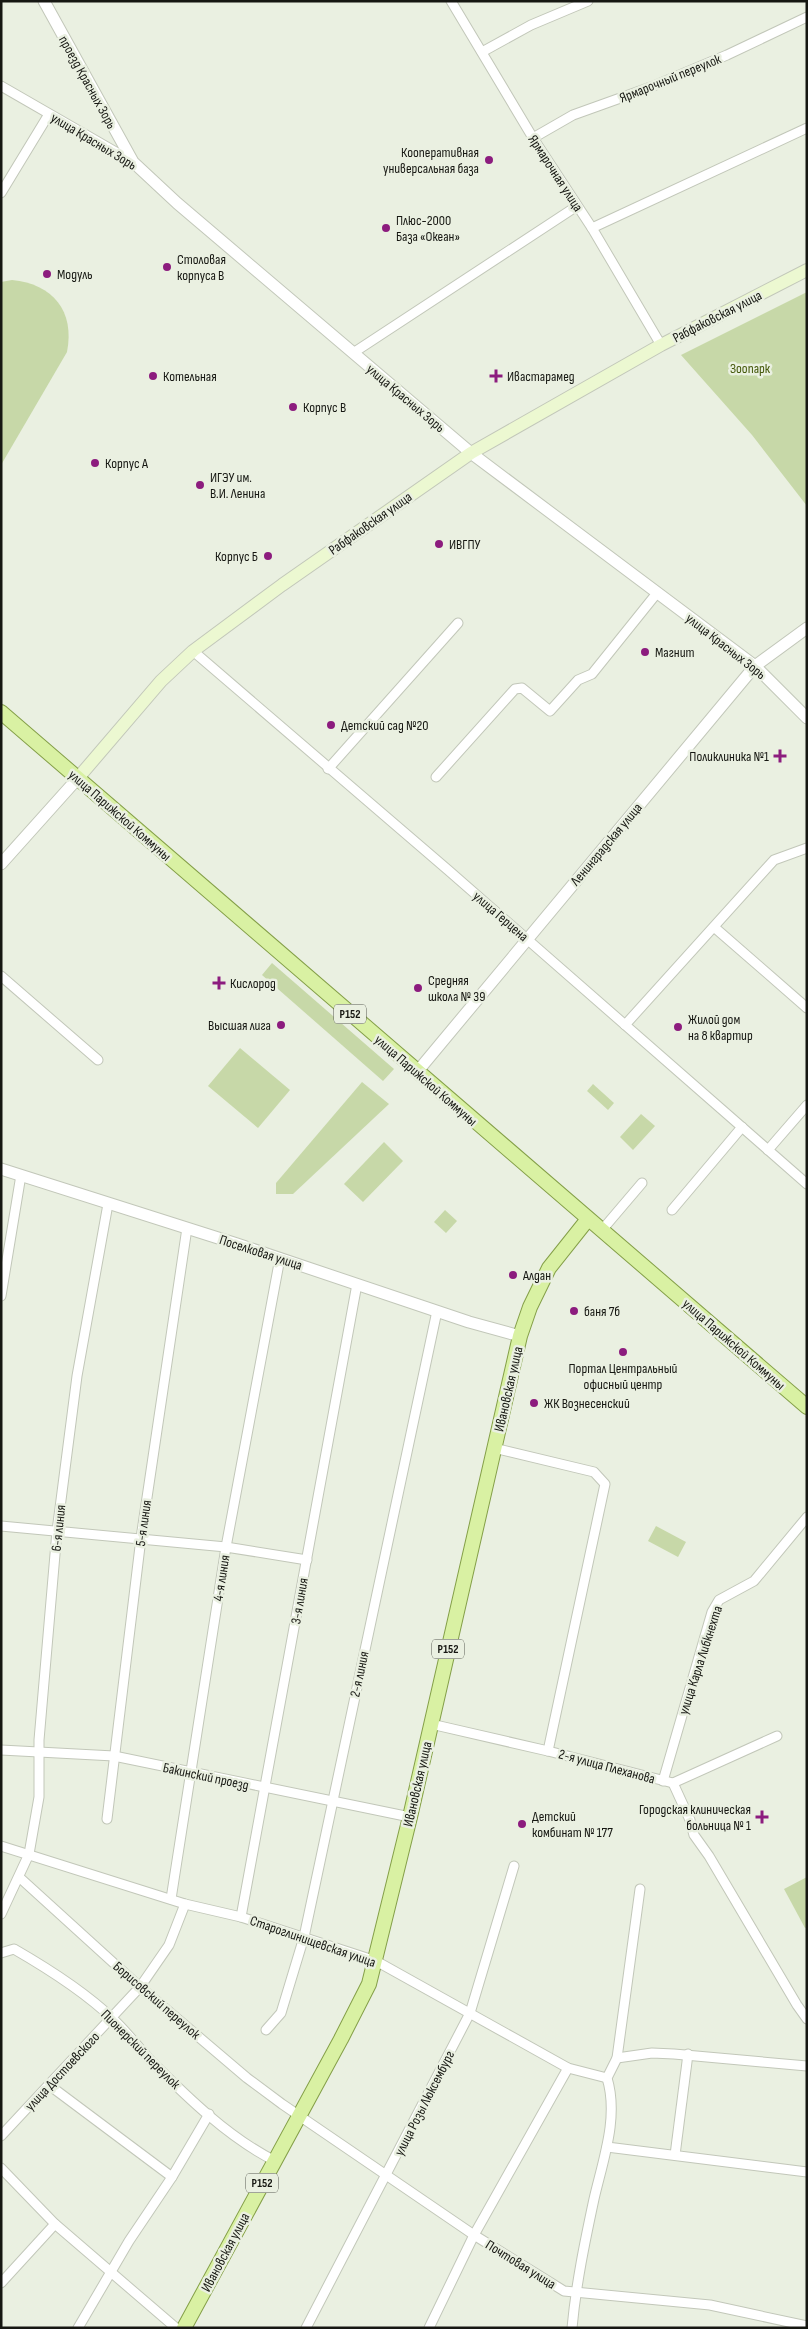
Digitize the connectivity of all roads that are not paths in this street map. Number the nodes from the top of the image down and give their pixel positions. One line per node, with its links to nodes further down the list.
1 (44, 1): 10 (street, проезд Красных Зорь)
2 (451, 1): 5 (street, Ярмарочная улица)
3 (588, 1): 5 (street)
4 (807, 17): 9 (street, Ярмарочный переулок)
5 (482, 52): 9 (street, Ярмарочная улица)
6 (1, 86): 7 (street, улица Красных Зорь)
7 (49, 114): 10 (street, улица Красных Зорь); 11 (street)
8 (807, 128): 13 (street)
9 (533, 138): 12 (street, Ярмарочная улица)
10 (133, 162): 16 (street, улица Красных Зорь)
11 (1, 193)
12 (578, 206): 13 (street, Ярмарочная улица); 16 (street)
13 (592, 228): 15 (street, Ярмарочная улица)
14 (807, 270): 15 (main road, Рабфаковская улица)
15 (661, 345): 17 (main road, Рабфаковская улица)
16 (353, 353): 17 (street, улица Красных Зорь)
17 (471, 452): 18 (street, улица Красных Зорь); 21 (main road, Рабфаковская улица)
18 (657, 593): 22 (street, улица Красных Зорь); 27 (street)
19 (458, 623): 25 (street)
20 (807, 628): 22 (street, Ленинградская улица)
21 (193, 651): 25 (street, улица Герцена); 26 (main road, Рабфаковская улица)
22 (755, 666): 24 (street, улица Красных Зорь); 31 (street, Ленинградская улица)
23 (1, 712): 26 (main road, улица Парижской Коммуны / Р152)
24 (807, 718)
25 (328, 769): 31 (street, улица Герцена)
26 (78, 778): 29 (street, Рабфаковская улица); 36 (main road, улица Парижской Коммуны / Р152)
27 (436, 778)
28 (807, 848): 30 (street)
29 (1, 864)
30 (714, 926): 33 (street); 34 (street)
31 (527, 939): 34 (street, улица Герцена); 36 (street, Ленинградская улица)
32 (1, 976): 35 (street)
33 (807, 1008)
34 (625, 1025): 38 (street, улица Герцена)
35 (98, 1060)
36 (416, 1072): 46 (main road, улица Парижской Коммуны / Р152)
37 (807, 1105): 39 (street)
38 (742, 1127): 39 (street, улица Герцена); 45 (street)
39 (768, 1150): 43 (street, улица Герцена)
40 (1, 1169): 41 (street, Поселковая улица)
41 (21, 1175): 44 (street, Поселковая улица); 51 (street)
42 (642, 1183): 48 (street)
43 (807, 1184)
44 (108, 1204): 47 (street, Поселковая улица); 58 (street, 6-я линия)
45 (672, 1210)
46 (588, 1219): 48 (main road, улица Парижской Коммуны); 53 (main road, Ивановская улица / Р152)
47 (187, 1228): 49 (street, Поселковая улица); 59 (street, 5-я линия)
48 (602, 1230): 54 (main road, улица Парижской Коммуны)
49 (280, 1258): 50 (street, Поселковая улица); 60 (street, 4-я линия)
50 (357, 1284): 52 (street, Поселковая улица); 61 (street, 3-я линия)
51 (1, 1296)
52 (437, 1311): 53 (street, Поселковая улица); 72 (street, 2-я линия)
53 (520, 1336): 55 (main road, Ивановская улица / Р152)
54 (807, 1407)
55 (494, 1448): 62 (main road, Ивановская улица / Р152); 65 (street)
56 (807, 1517): 69 (street, улица Карла Либкнехта)
57 (1, 1526): 58 (street)
58 (57, 1531): 59 (street); 66 (street, 6-я линия)
59 (141, 1538): 60 (street); 67 (street, 5-я линия)
60 (226, 1547): 61 (street); 68 (street, 4-я линия)
61 (306, 1560): 71 (street, 3-я линия)
62 (431, 1724): 65 (street, 2-я улица Плеханова); 73 (main road, Ивановская улица / Р152)
63 (776, 1736): 70 (street, 2-я улица Плеханова)
64 (1, 1750): 66 (street, Бакинский проезд)
65 (548, 1751): 69 (street, 2-я улица Плеханова)
66 (39, 1752): 67 (street, Бакинский проезд); 76 (street, 6-я линия)
67 (114, 1756): 68 (street, Бакинский проезд); 74 (street, 5-я линия)
68 (191, 1771): 71 (street, Бакинский проезд); 80 (street, 4-я линия)
69 (663, 1781): 70 (street, 2-я улица Плеханова)
70 (673, 1783): 90 (street)
71 (265, 1788): 72 (street, Бакинский проезд); 83 (street, 3-я линия)
72 (332, 1802): 73 (street, Бакинский проезд); 84 (street, 2-я линия)
73 (410, 1817): 86 (main road, Ивановская улица / Р152)
74 (107, 1819)
75 (1, 1846): 76 (street, Староглинищевская улица)
76 (29, 1854): 78 (street, 6-я линия); 80 (street, Староглинищевская улица)
77 (514, 1866): 88 (street, улица Розы Люксембург)
78 (19, 1877): 82 (street, 6-я линия); 87 (street, Борисовский переулок)
79 (640, 1889): 93 (street)
80 (171, 1898): 81 (street, Староглинищевская улица)
81 (186, 1904): 83 (street, Староглинищевская улица); 87 (street, улица Достоевского)
82 (1, 1914)
83 (241, 1917): 84 (street, Староглинищевская улица)
84 (304, 1937): 86 (street, Староглинищевская улица); 91 (street, 2-я линия)
85 (1, 1953): 89 (street, Пионерский переулок)
86 (376, 1962): 88 (street, Староглинищевская улица); 99 (main road, Ивановская улица / Р152)
87 (140, 1987): 89 (street, улица Достоевского); 99 (street, Борисовский переулок)
88 (470, 2013): 95 (street, Староглинищевская улица); 106 (street, улица Розы Люксембург)
89 (112, 2018): 97 (street, улица Достоевского); 98 (street, Пионерский переулок)
90 (807, 2019)
91 (266, 2030)
92 (688, 2054): 93 (street); 94 (street); 102 (street)
93 (618, 2058): 96 (street)
94 (807, 2066)
95 (568, 2068): 96 (street, Староглинищевская улица); 109 (street)
96 (607, 2078): 101 (street)
97 (49, 2084): 100 (street, улица Достоевского); 107 (street)
98 (209, 2114): 103 (street, Пионерский переулок); 107 (street)
99 (300, 2116): 103 (main road, Ивановская улица / Р152); 106 (street, Почтовая улица)
100 (1, 2136)
101 (607, 2147): 102 (street); 112 (street)
102 (675, 2155): 105 (street)
103 (274, 2161): 117 (main road, Ивановская улица / Р152)
104 (1, 2168): 108 (street)
105 (807, 2172)
106 (388, 2175): 109 (street, Почтовая улица); 118 (street, улица Розы Люксембург)
107 (172, 2177): 110 (street)
108 (55, 2224): 110 (street); 111 (street)
109 (474, 2236): 112 (street, Почтовая улица); 119 (street)
110 (110, 2273): 115 (street); 116 (street)
111 (1, 2284)
112 (575, 2292): 113 (street, Почтовая улица); 120 (street)
113 (786, 2325): 114 (street, Почтовая улица)
114 (807, 2326)
115 (78, 2328)
116 (176, 2328)
117 (184, 2328)
118 (306, 2328)
119 (429, 2328)
120 (572, 2328)

